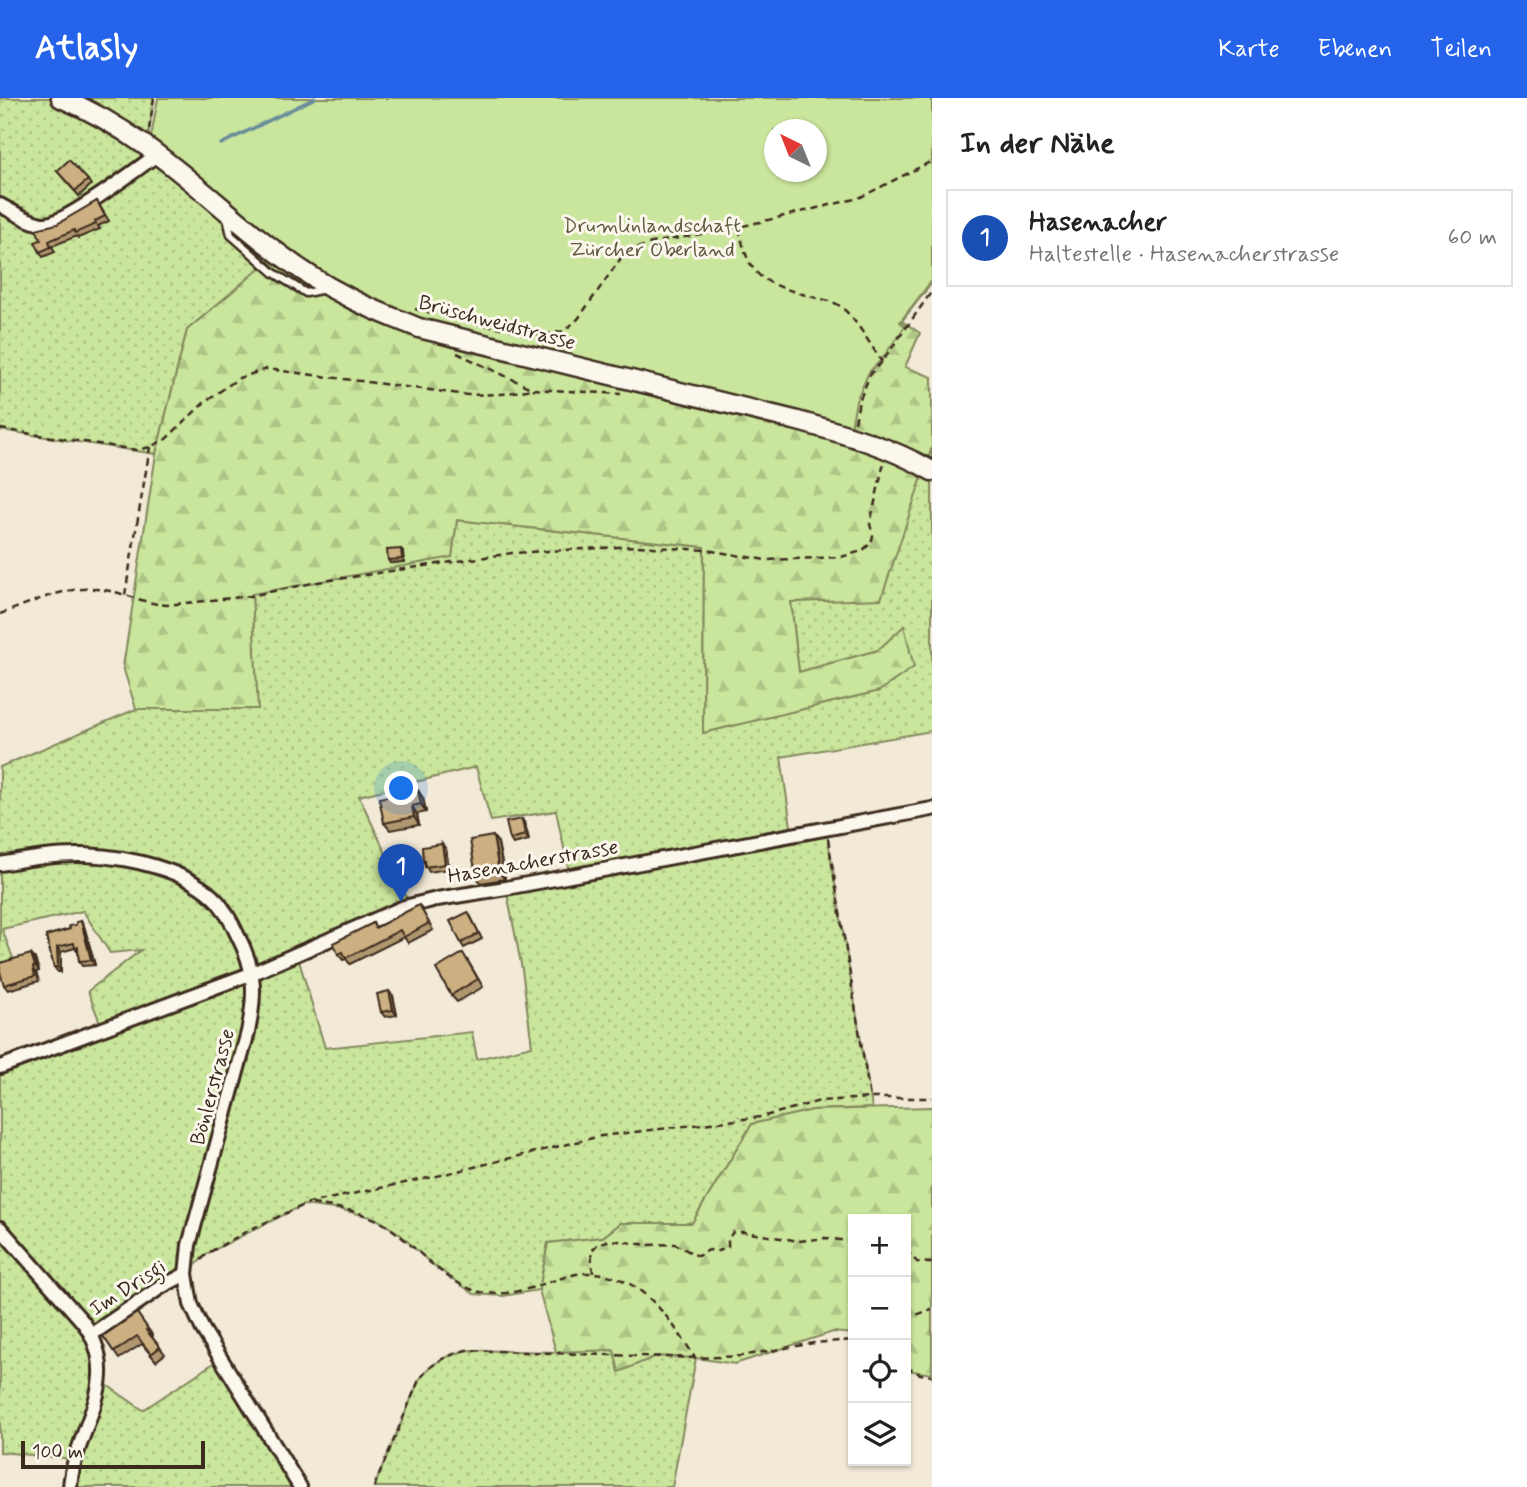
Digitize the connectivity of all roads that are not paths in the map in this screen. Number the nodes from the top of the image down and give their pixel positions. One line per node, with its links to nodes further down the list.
1 (61, 98): 2 (street, Brüschweidstrasse)
2 (153, 149): 3 (street); 4 (street, Brüschweidstrasse)
3 (0, 205)
4 (932, 471)
5 (932, 809): 7 (street, Hasenacherstrasse)
6 (0, 863): 7 (street, Bönlerstrasse)
7 (253, 973): 8 (street, Hasenacherstrasse); 10 (street, Bönlerstrasse)
8 (0, 1067)
9 (0, 1228): 11 (street)
10 (186, 1274): 11 (street, Im Drisgi); 13 (street, Bönlerstrasse)
11 (92, 1334): 12 (street)
12 (70, 1487)
13 (300, 1487)

